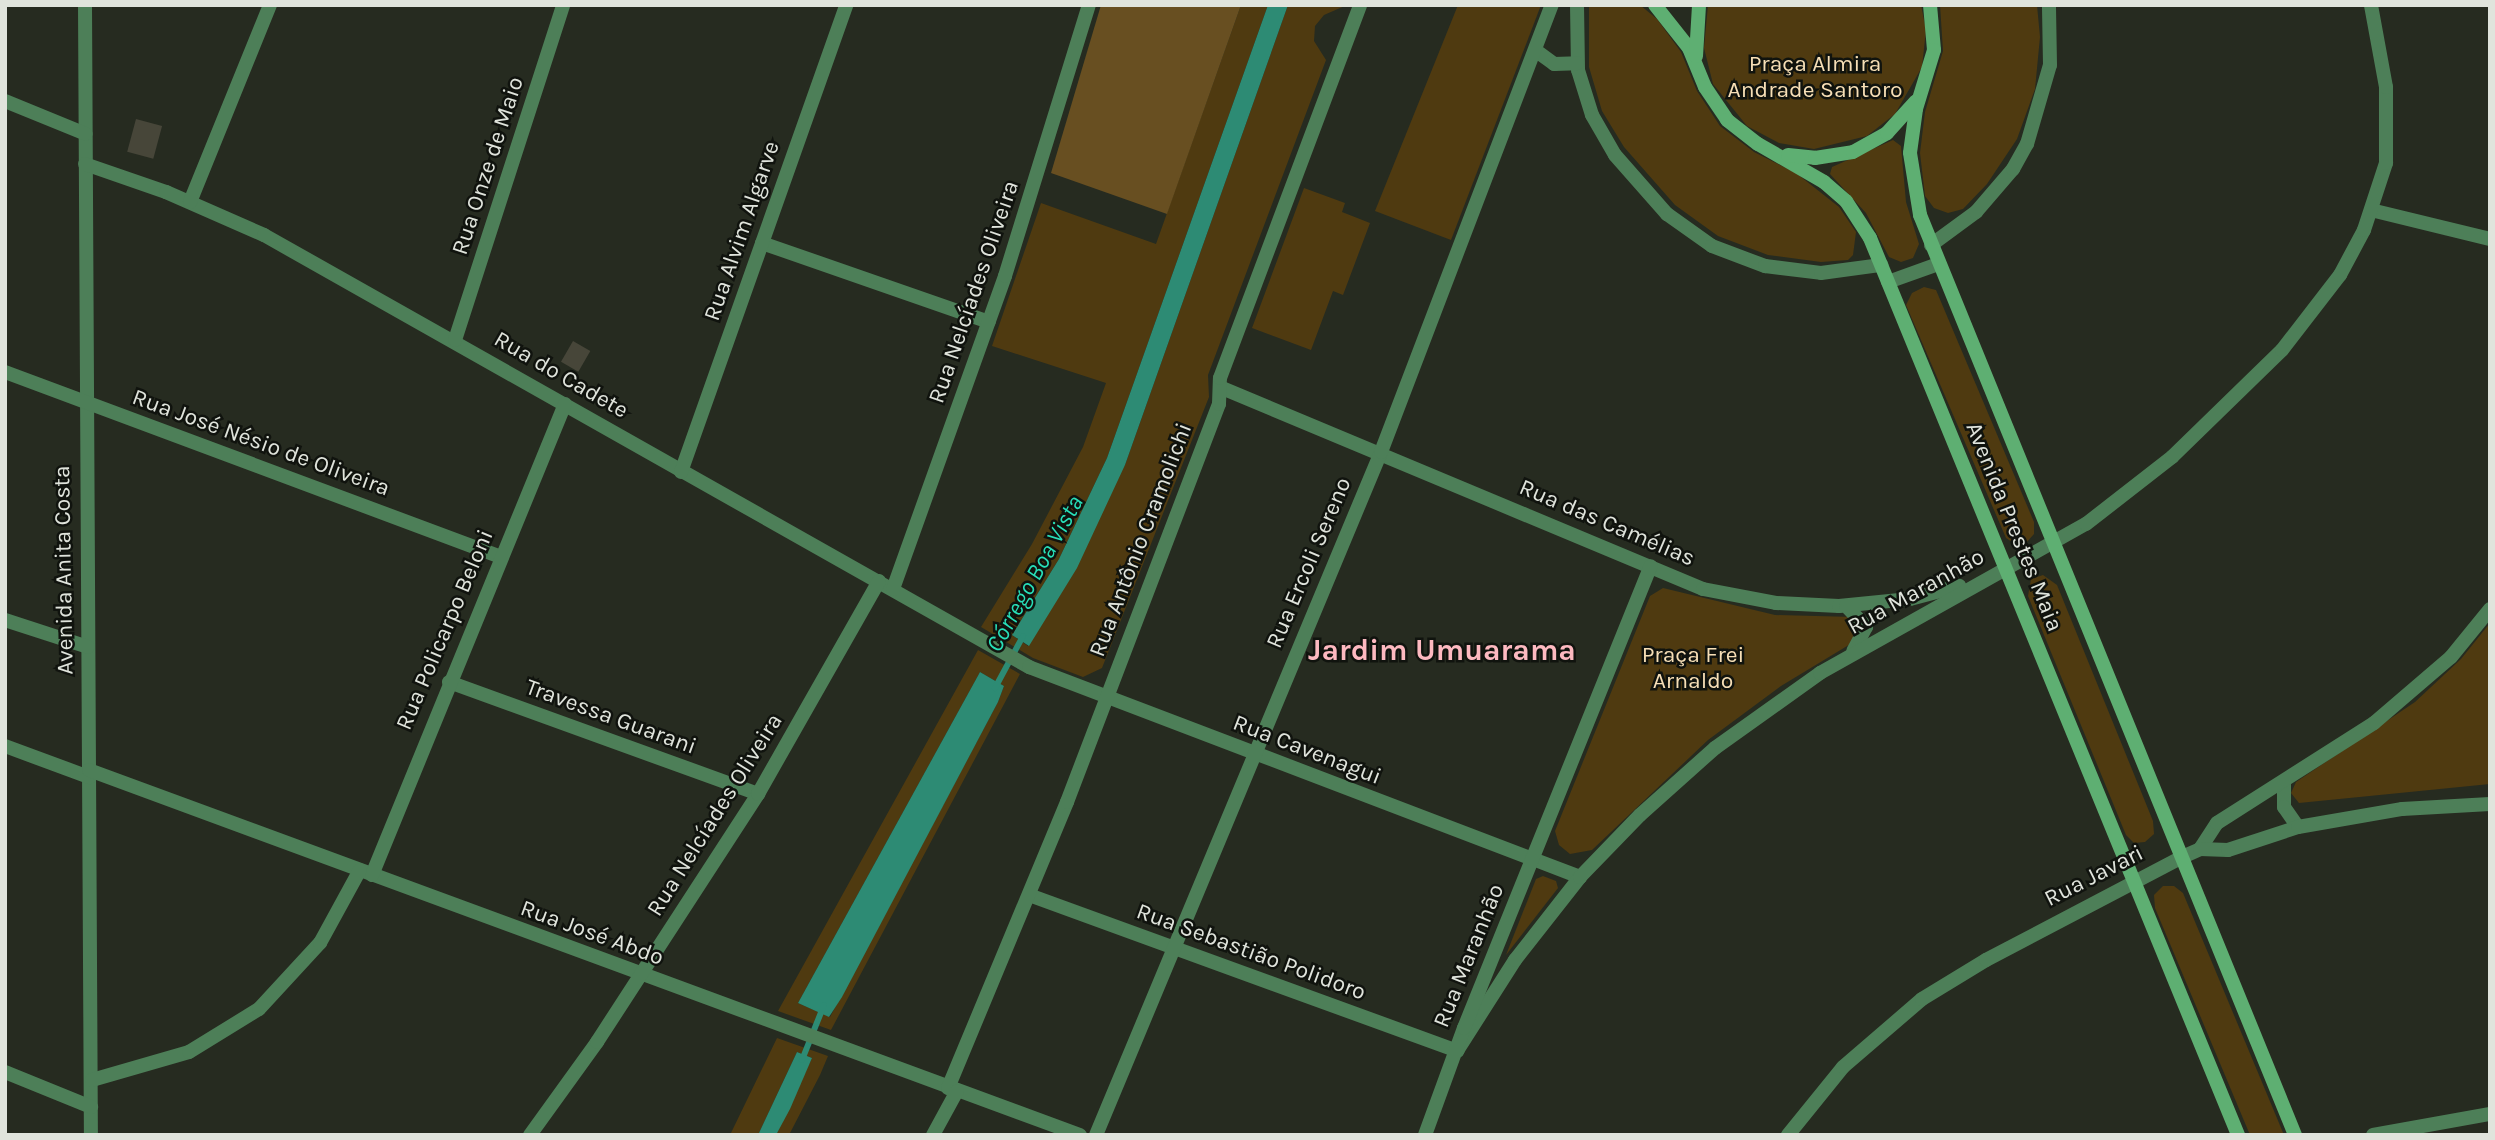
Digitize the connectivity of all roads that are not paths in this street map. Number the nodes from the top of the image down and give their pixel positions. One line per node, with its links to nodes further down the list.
1 (85, 5): 19 (street, Avenida Anita Costa)
2 (270, 5): 22 (street)
3 (563, 5): 31 (street, Rua Onze de Maio)
4 (1089, 5): 30 (street, Rua Nelcíades Oliveira)
5 (1360, 5): 33 (street, Rua Antônio Cramolichi)
6 (1552, 5): 14 (street, Rua Ercoli Sereno)
7 (1577, 5): 15 (street)
8 (1655, 5): 16 (street, Avenida Prestes Maia)
9 (1699, 5): 16 (street)
10 (1930, 5): 17 (street, Avenida Prestes Maia)
11 (2049, 5): 26 (street)
12 (2371, 5): 23 (street, Rua Maranhão)
13 (845, 6): 25 (street, Rua Alvim Algarve)
14 (1535, 50): 15 (street); 36 (street, Rua Ercoli Sereno)
15 (1577, 63): 28 (street)
16 (1698, 69): 20 (street, Avenida Prestes Maia)
17 (1922, 91): 20 (street); 26 (street, Avenida Prestes Maia)
18 (5, 101): 19 (street)
19 (86, 134): 21 (street, Avenida Anita Costa)
20 (1777, 152): 28 (street, Avenida Prestes Maia)
21 (85, 163): 22 (street, Rua do Cadete); 34 (street, Avenida Anita Costa)
22 (190, 202): 31 (street, Rua do Cadete)
23 (2371, 210): 24 (street); 38 (street, Rua Maranhão)
24 (2490, 239)
25 (762, 243): 30 (street); 37 (street, Rua Alvim Algarve)
26 (1931, 244): 27 (street, Avenida Prestes Maia)
27 (1938, 264): 29 (street); 38 (street, Avenida Prestes Maia)
28 (1881, 265): 29 (street, Avenida Prestes Maia)
29 (1888, 282): 41 (street, Avenida Prestes Maia)
30 (989, 322): 44 (street, Rua Nelcíades Oliveira)
31 (456, 340): 35 (street, Rua do Cadete)
32 (5, 372): 34 (street, Rua José Nésio de Oliveira)
33 (1222, 388): 36 (street, Rua das Camélias); 52 (street, Rua Antônio Cramolichi)
34 (85, 401): 39 (street, Rua José Nésio de Oliveira); 48 (street, Avenida Anita Costa)
35 (565, 404): 37 (street, Rua do Cadete); 39 (street, Rua Policarpo Beloni)
36 (1381, 452): 40 (street, Rua das Camélias); 54 (street, Rua Ercoli Sereno)
37 (681, 472): 43 (street, Rua do Cadete)
38 (2052, 546): 41 (street, Rua Maranhão); 61 (street, Avenida Prestes Maia)
39 (501, 557): 51 (street, Rua Policarpo Beloni)
40 (1651, 566): 45 (street, Rua das Camélias); 62 (street, Rua Maranhão)
41 (2007, 568): 42 (street, Rua Maranhão); 65 (street, Avenida Prestes Maia)
42 (1990, 575): 45 (street, Rua das Camélias); 49 (street, Rua Maranhão)
43 (879, 581): 44 (street, Rua do Cadete); 57 (street, Rua Nelcíades Oliveira)
44 (893, 589): 50 (street, Rua do Cadete)
45 (1846, 606): 49 (street)
46 (2490, 609): 56 (street)
47 (5, 620): 48 (street)
48 (88, 647): 55 (street, Avenida Anita Costa)
49 (1850, 655): 64 (street, Rua Maranhão)
50 (1019, 661): 52 (street, Rua Cavenagui)
51 (449, 682): 57 (street, Travessa Guarani); 63 (street, Rua Policarpo Beloni)
52 (1105, 698): 54 (street, Rua Cavenagui); 66 (street, Rua Antônio Cramolichi)
53 (5, 746): 55 (street, Rua José Abdo)
54 (1252, 753): 62 (street, Rua Cavenagui); 67 (street, Rua Ercoli Sereno)
55 (89, 774): 63 (street, Rua José Abdo); 71 (street, Avenida Anita Costa)
56 (2284, 782): 59 (street); 60 (street)
57 (758, 794): 68 (street, Rua Nelcíades Oliveira)
58 (2490, 804): 59 (street, Rua Javari)
59 (2298, 827): 60 (street, Rua Javari)
60 (2200, 849): 61 (street, Rua Javari)
61 (2180, 858): 65 (street, Rua Javari); 83 (street, Avenida Prestes Maia)
62 (1532, 859): 64 (street, Rua Cavenagui); 69 (street, Rua Maranhão)
63 (366, 873): 68 (street, Rua José Abdo); 71 (street, Rua Policarpo Beloni)
64 (1580, 877): 69 (street, Rua Maranhão)
65 (2133, 881): 81 (street, Rua Javari); 82 (street, Avenida Prestes Maia)
66 (1029, 895): 67 (street, Rua Sebastião Polidoro); 72 (street, Rua Antônio Cramolichi)
67 (1172, 947): 69 (street, Rua Sebastião Polidoro); 79 (street, Rua Ercoli Sereno)
68 (640, 974): 72 (street, Rua José Abdo); 76 (street, Rua Nelcíades Oliveira)
69 (1457, 1051): 80 (street, Rua Maranhão)
70 (5, 1072): 73 (street)
71 (92, 1080): 73 (street, Avenida Anita Costa)
72 (952, 1089): 77 (street, Rua Antônio Cramolichi); 78 (street, Rua José Abdo)
73 (92, 1107): 75 (street, Avenida Anita Costa)
74 (2490, 1114): 84 (street)
75 (91, 1135)
76 (530, 1135)
77 (933, 1135)
78 (1080, 1135)
79 (1096, 1135)
80 (1425, 1135)
81 (1787, 1135)
82 (2238, 1135)
83 (2295, 1135)
84 (2373, 1135)

